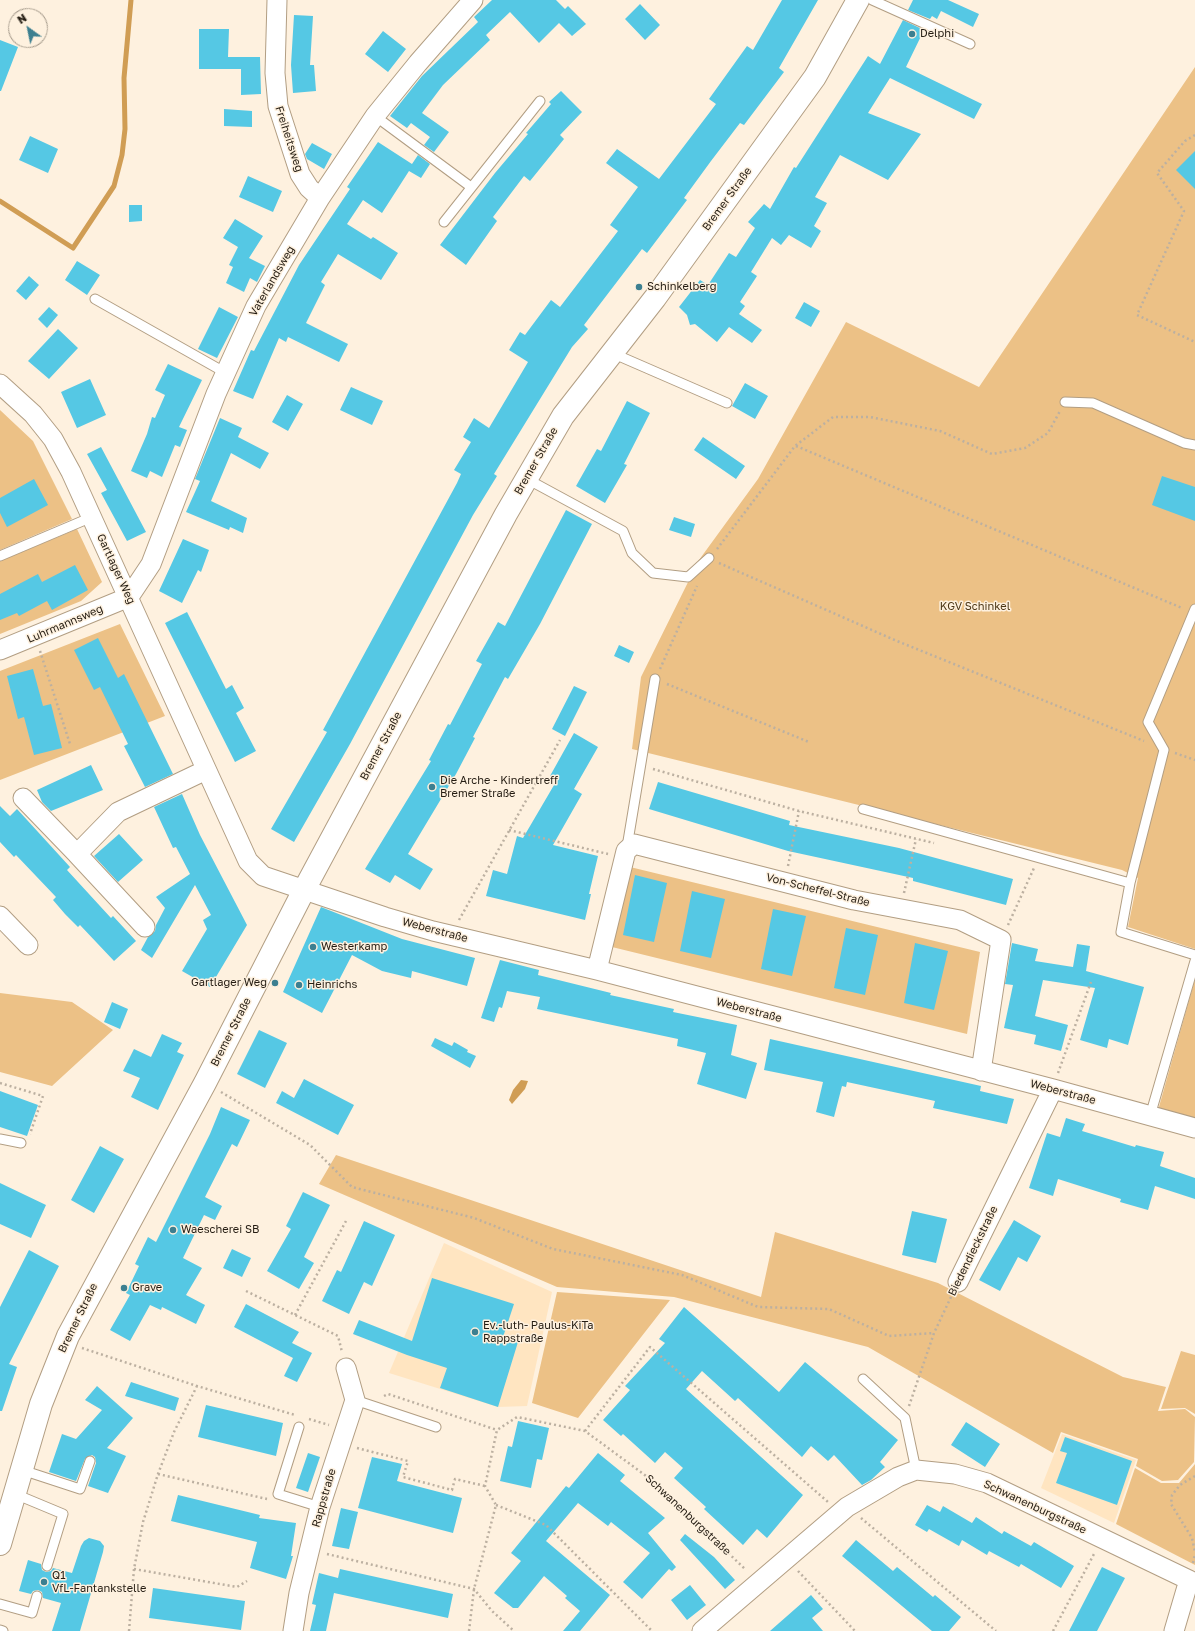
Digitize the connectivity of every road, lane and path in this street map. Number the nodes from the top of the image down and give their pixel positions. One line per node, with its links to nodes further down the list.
1 (277, 0): 10 (street, Freiheitsweg)
2 (473, 0): 7 (street, Vaterlandsweg)
3 (858, 0): 14 (main road, Bremer Straße)
4 (872, 0): 5 (lane)
5 (970, 44)
6 (540, 101): 9 (lane)
7 (375, 116): 9 (lane); 10 (street, Vaterlandsweg)
8 (1195, 136): 13 (path)
9 (471, 187): 11 (lane)
10 (320, 198): 15 (street, Vaterlandsweg)
11 (444, 222)
12 (95, 299): 15 (lane)
13 (1195, 342)
14 (612, 353): 18 (lane); 21 (main road, Bremer Straße)
15 (226, 373): 26 (street, Vaterlandsweg)
16 (0, 384): 22 (street, Gartlager Weg)
17 (1065, 402): 19 (lane); 20 (path)
18 (727, 403)
19 (1195, 445)
20 (795, 446): 24 (path); 27 (path)
21 (526, 478): 24 (lane); 49 (main road, Bremer Straße)
22 (92, 517): 23 (lane); 26 (street, Gartlager Weg)
23 (0, 556)
24 (709, 558): 34 (path)
25 (697, 585): 30 (path)
26 (129, 597): 28 (street, Luhrmannsweg); 37 (street, Gartlager Weg)
27 (1195, 611): 34 (lane)
28 (36, 636): 29 (street, Luhrmannsweg); 33 (path)
29 (0, 650)
30 (655, 679): 32 (path); 36 (lane)
31 (560, 740): 41 (path)
32 (809, 742)
33 (70, 744)
34 (1164, 750): 35 (path); 48 (lane)
35 (1195, 760)
36 (641, 765): 40 (path); 45 (lane)
37 (206, 770): 44 (street); 49 (street, Gartlager Weg)
38 (23, 798): 44 (street)
39 (863, 809): 48 (lane)
40 (799, 811): 42 (path); 47 (path)
41 (510, 830): 45 (path); 53 (path)
42 (916, 839): 43 (path); 50 (path)
43 (938, 844)
44 (77, 854): 52 (street)
45 (626, 855): 47 (street, Von-Scheffel-Straße); 58 (street)
46 (1027, 866): 54 (path)
47 (784, 882): 50 (street, Von-Scheffel-Straße)
48 (1130, 883): 56 (lane)
49 (304, 890): 53 (street, Weberstraße); 62 (main road, Bremer Straße)
50 (901, 909): 54 (street, Von-Scheffel-Straße)
51 (0, 916): 55 (street)
52 (145, 927)
53 (451, 935): 58 (street, Weberstraße)
54 (1000, 940): 60 (street)
55 (28, 945)
56 (1195, 955)
57 (1195, 961): 64 (lane)
58 (597, 970): 60 (street, Weberstraße)
59 (1091, 982): 63 (path)
60 (981, 1071): 63 (street, Weberstraße)
61 (0, 1083): 67 (path)
62 (205, 1083): 72 (path); 73 (main road, Bremer Straße)
63 (1053, 1089): 64 (street, Weberstraße); 69 (street, Biedendieckstraße)
64 (1150, 1116): 65 (street, Weberstraße)
65 (1195, 1128)
66 (0, 1139): 67 (lane)
67 (21, 1143)
68 (346, 1221): 71 (path)
69 (958, 1282): 72 (path, Biedendieckstraße)
70 (246, 1290): 71 (path)
71 (294, 1315): 74 (path)
72 (934, 1333): 79 (path, Biedendieckstraße)
73 (65, 1342): 76 (path); 87 (main road, Bremer Straße)
74 (346, 1368): 77 (street)
75 (863, 1379): 79 (lane)
76 (197, 1386): 78 (path); 89 (path)
77 (363, 1403): 82 (lane); 83 (path); 85 (street, Rappstraße)
78 (301, 1416)
79 (905, 1418): 88 (lane)
80 (308, 1419): 85 (path)
81 (299, 1427): 93 (lane)
82 (436, 1427)
83 (497, 1430): 84 (path, Schwanenburgstraße); 91 (path)
84 (585, 1432): 95 (path); 105 (path, Schwanenburgstraße)
85 (343, 1437): 91 (path); 96 (street, Rappstraße)
86 (90, 1461): 87 (lane)
87 (22, 1470): 92 (main road, Bremer Straße)
88 (916, 1470): 95 (street, Schwanenburgstraße); 97 (street, Schwanenburgstraße)
89 (158, 1474): 93 (path); 103 (path)
90 (1195, 1476): 100 (path)
91 (485, 1486): 94 (path)
92 (15, 1494): 98 (main road, Bremer Straße); 102 (lane)
93 (278, 1494): 96 (lane)
94 (496, 1505): 106 (path); 115 (path)
95 (848, 1507): 101 (street, Schwanenburgstraße); 118 (path)
96 (320, 1508): 99 (street, Rappstraße)
97 (1102, 1538): 119 (path); 120 (street, Schwanenburgstraße)
98 (0, 1544)
99 (309, 1550): 106 (path); 112 (street, Rappstraße)
100 (1195, 1552)
101 (787, 1558): 105 (street, Schwanenburgstraße); 117 (path)
102 (47, 1566)
103 (134, 1569): 104 (path); 111 (path)
104 (246, 1581)
105 (760, 1583): 116 (street, Schwanenburgstraße)
106 (474, 1589): 113 (path); 114 (path)
107 (38, 1596): 108 (lane)
108 (0, 1604)
109 (0, 1630): 110 (lane)
110 (3, 1631)
111 (129, 1631)
112 (293, 1631)
113 (469, 1631)
114 (514, 1631)
115 (652, 1631)
116 (702, 1631)
117 (855, 1631)
118 (996, 1631)
119 (1053, 1631)
120 (1174, 1631)

